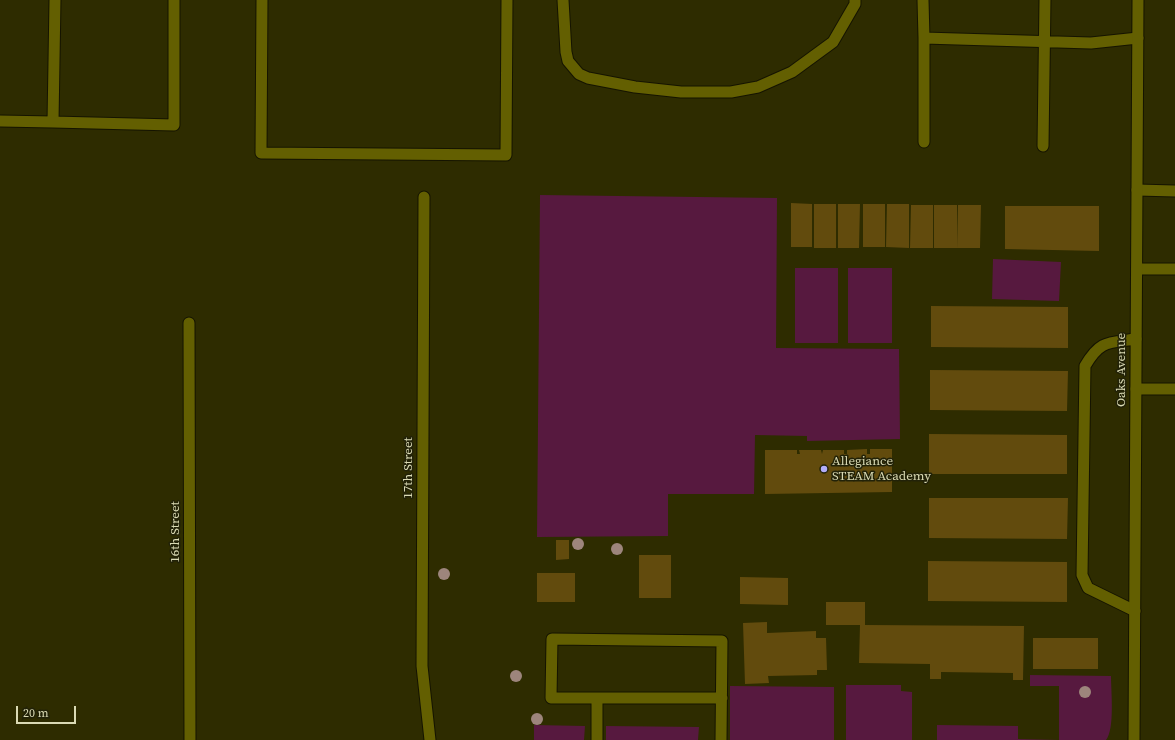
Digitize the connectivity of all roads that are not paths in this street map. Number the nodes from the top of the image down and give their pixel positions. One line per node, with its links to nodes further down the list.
1 (55, 0): 14 (street)
2 (174, 0): 14 (street)
3 (262, 0): 4 (street)
4 (507, 0)
5 (563, 0): 6 (street)
6 (855, 0)
7 (923, 0): 10 (street)
8 (1045, 0): 12 (street)
9 (1138, 0): 11 (street, Oaks Avenue)
10 (924, 38): 12 (street); 15 (street)
11 (1138, 38): 12 (street); 17 (street, Oaks Avenue)
12 (1046, 42): 16 (street)
13 (0, 121): 14 (street)
14 (53, 122)
15 (924, 142)
16 (1043, 146)
17 (1137, 190): 18 (street); 20 (street, Oaks Avenue)
18 (1175, 191)
19 (424, 197): 30 (street, 17th Street)
20 (1137, 269): 21 (street); 23 (street, Oaks Avenue)
21 (1175, 269)
22 (189, 323): 29 (street, 16th Street)
23 (1136, 339): 24 (street, Oaks Avenue); 26 (street)
24 (1136, 390): 25 (street); 26 (street, Oaks Avenue)
25 (1175, 390)
26 (1135, 611): 33 (street, Oaks Avenue)
27 (722, 698): 28 (street); 28 (street); 32 (street)
28 (597, 699): 31 (street)
29 (190, 740)
30 (430, 740)
31 (597, 740)
32 (721, 740)
33 (1134, 740)

